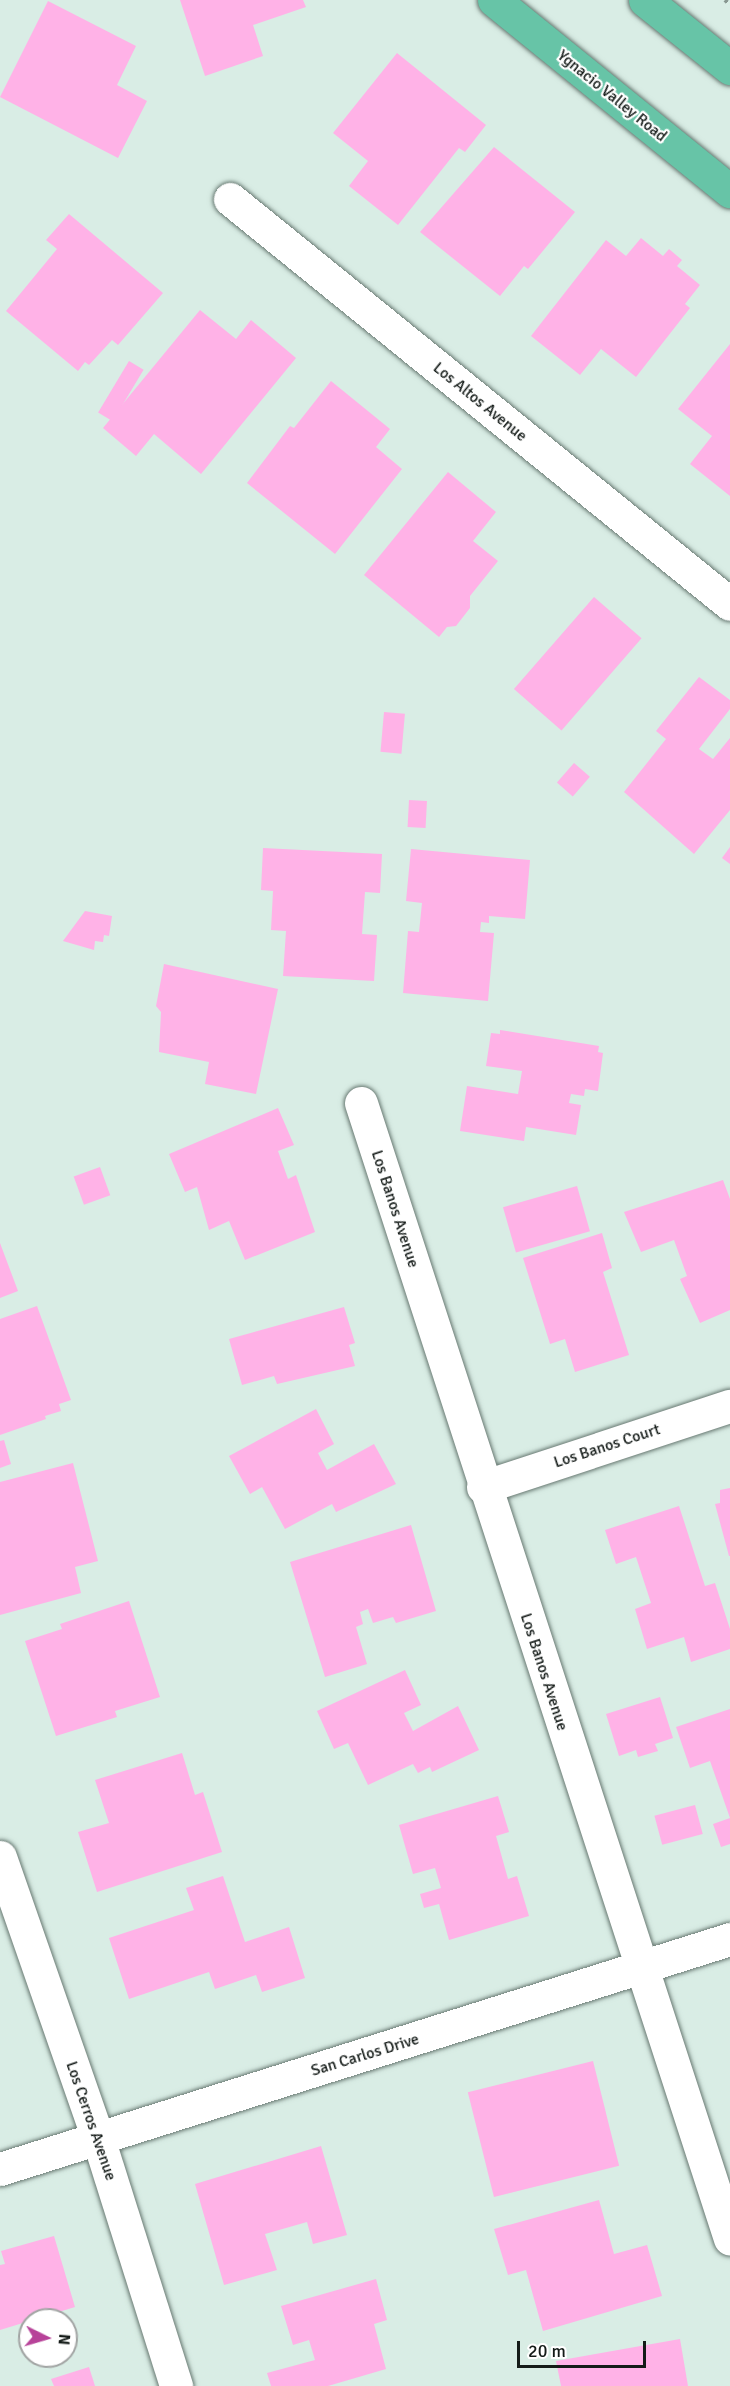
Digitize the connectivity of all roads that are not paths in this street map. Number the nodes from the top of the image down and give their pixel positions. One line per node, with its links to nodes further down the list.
1 (494, 0): 4 (highway, Ygnacio Valley Road)
2 (645, 0): 3 (highway)
3 (730, 69)
4 (730, 191)
5 (230, 199): 6 (street, Los Altos Avenue)
6 (730, 604)
7 (361, 1103): 9 (street, Los Banos Avenue)
8 (730, 1406): 9 (street, Los Banos Court)
9 (483, 1487): 12 (street, Los Banos Avenue)
10 (0, 1857): 13 (street, Los Cerros Avenue)
11 (730, 1939): 12 (street, San Carlos Drive)
12 (642, 1968): 13 (street, San Carlos Drive); 15 (street, Los Banos Avenue)
13 (98, 2138): 14 (street, San Carlos Drive); 16 (street, Los Cerros Avenue)
14 (0, 2169)
15 (730, 2240)
16 (176, 2386)

